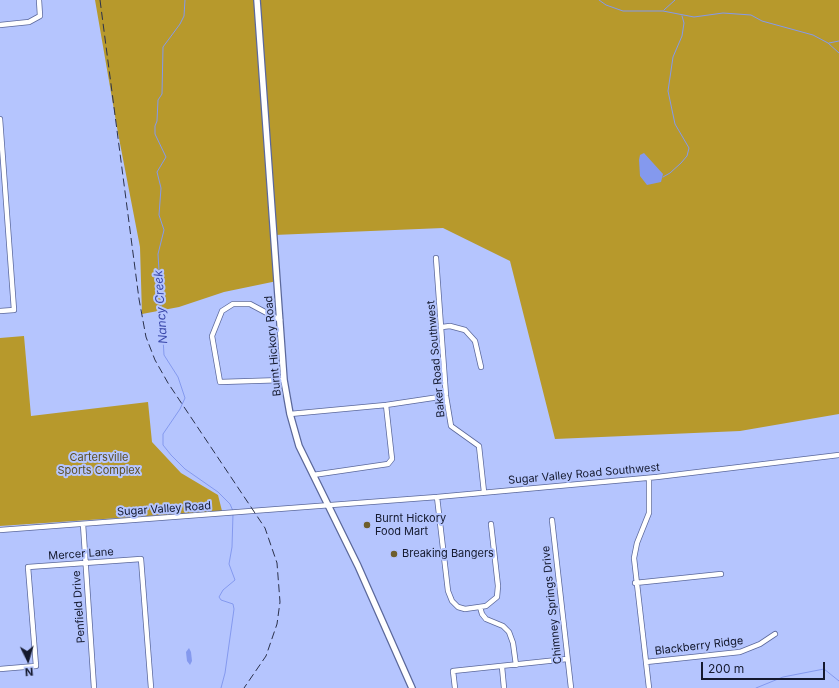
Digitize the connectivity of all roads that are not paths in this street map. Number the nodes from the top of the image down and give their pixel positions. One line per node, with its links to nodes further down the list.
1 (39, 0): 3 (street)
2 (257, 0): 9 (main road, Burnt Hickory Road)
3 (0, 25)
4 (0, 119): 6 (street)
5 (0, 205): 6 (street)
6 (6, 205): 8 (street)
7 (436, 258): 10 (street, Baker Road Southwest)
8 (0, 312)
9 (280, 320): 12 (main road, Burnt Hickory Road); 12 (street)
10 (442, 327): 11 (street); 13 (street, Baker Road Southwest)
11 (480, 367)
12 (284, 380): 15 (main road, Burnt Hickory Road)
13 (446, 396): 14 (street); 19 (street, Baker Road Southwest)
14 (386, 405): 15 (street); 17 (street)
15 (290, 414): 17 (main road, Burnt Hickory Road)
16 (839, 455): 18 (street, Sugar Valley Road Southwest)
17 (313, 475): 21 (main road, Burnt Hickory Road)
18 (649, 478): 19 (street, Sugar Valley Road Southwest); 28 (street)
19 (484, 492): 20 (street, Sugar Valley Road Southwest)
20 (437, 497): 21 (street, Sugar Valley Road Southwest); 29 (street)
21 (330, 506): 23 (street, Sugar Valley Road); 38 (main road, Burnt Hickory Road)
22 (552, 520): 31 (street, Chimney Springs Drive)
23 (83, 524): 25 (street, Sugar Valley Road); 26 (street, Penfield Drive)
24 (491, 524): 29 (street)
25 (0, 530)
26 (85, 563): 35 (street, Mercer Lane); 36 (street, Penfield Drive); 37 (street, Mercer Lane)
27 (721, 574): 28 (street)
28 (635, 583): 32 (street)
29 (480, 607): 33 (street)
30 (775, 634): 32 (street, Blackberry Ridge)
31 (567, 658): 33 (street); 41 (street, Chimney Springs Drive)
32 (646, 662): 42 (street)
33 (516, 665): 34 (street)
34 (502, 667): 39 (street); 40 (street)
35 (0, 669)
36 (94, 688)
37 (151, 688)
38 (412, 688)
39 (454, 688)
40 (504, 688)
41 (570, 688)
42 (649, 688)

